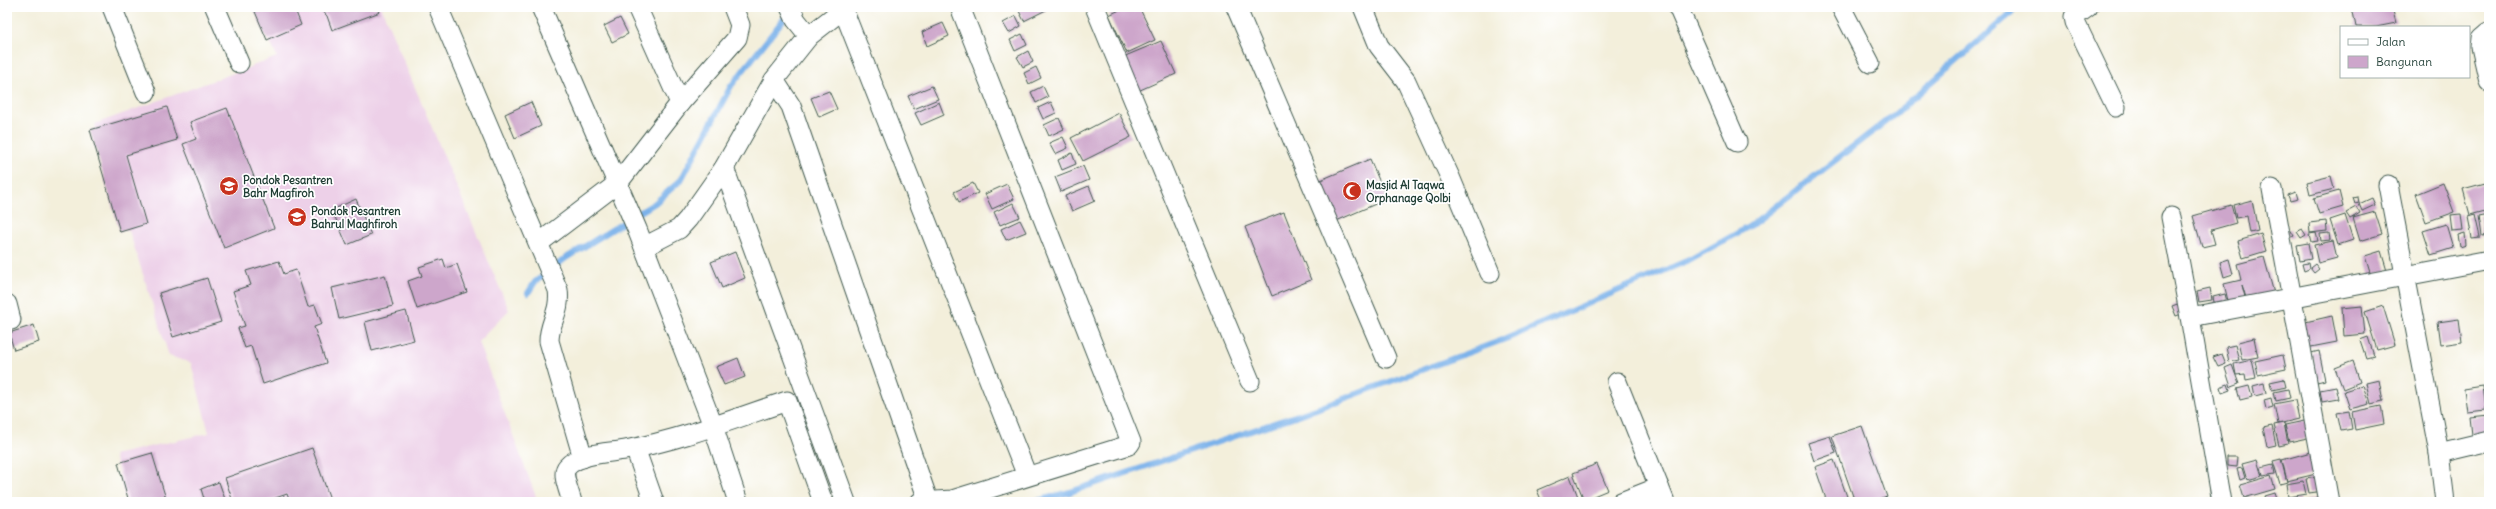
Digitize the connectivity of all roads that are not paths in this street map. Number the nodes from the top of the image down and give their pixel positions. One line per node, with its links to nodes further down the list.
1 (112, 7): 22 (street)
2 (215, 7): 18 (street)
3 (438, 7): 31 (street)
4 (541, 7): 27 (street)
5 (637, 7): 23 (street)
6 (733, 7): 23 (street)
7 (960, 7): 46 (street)
8 (1095, 7): 39 (street)
9 (1236, 7): 38 (street)
10 (1363, 7): 34 (street)
11 (1678, 7): 25 (street)
12 (1841, 7): 19 (street)
13 (2088, 7): 24 (street)
14 (844, 8): 17 (street); 46 (street)
15 (793, 14): 17 (street)
16 (2489, 32): 21 (street)
17 (809, 36): 20 (street)
18 (239, 63)
19 (1870, 63)
20 (774, 80): 26 (street); 48 (street)
21 (2489, 82)
22 (146, 92)
23 (680, 103): 27 (street)
24 (2116, 107)
25 (1737, 142)
26 (724, 168): 32 (street); 53 (street)
27 (618, 183): 31 (street); 32 (street)
28 (2388, 185): 35 (street)
29 (2272, 189): 36 (street)
30 (2171, 217): 37 (street)
31 (539, 243): 45 (street)
32 (644, 247): 41 (street)
33 (2489, 260): 35 (street)
34 (1490, 273)
35 (2406, 277): 36 (street); 44 (street)
36 (2291, 299): 37 (street); 56 (street)
37 (2190, 317): 55 (street)
38 (1386, 358)
39 (1250, 381)
40 (1618, 382): 47 (street)
41 (712, 422): 43 (street); 51 (street); 52 (street)
42 (2489, 441): 44 (street)
43 (635, 448): 45 (street); 50 (street)
44 (2439, 453): 57 (street)
45 (583, 458): 49 (street)
46 (1027, 476): 48 (street)
47 (1662, 495): 54 (street)
48 (924, 501)
49 (572, 502)
50 (654, 502)
51 (738, 502)
52 (823, 502)
53 (846, 502)
54 (1620, 502)
55 (2222, 502)
56 (2329, 502)
57 (2445, 502)

